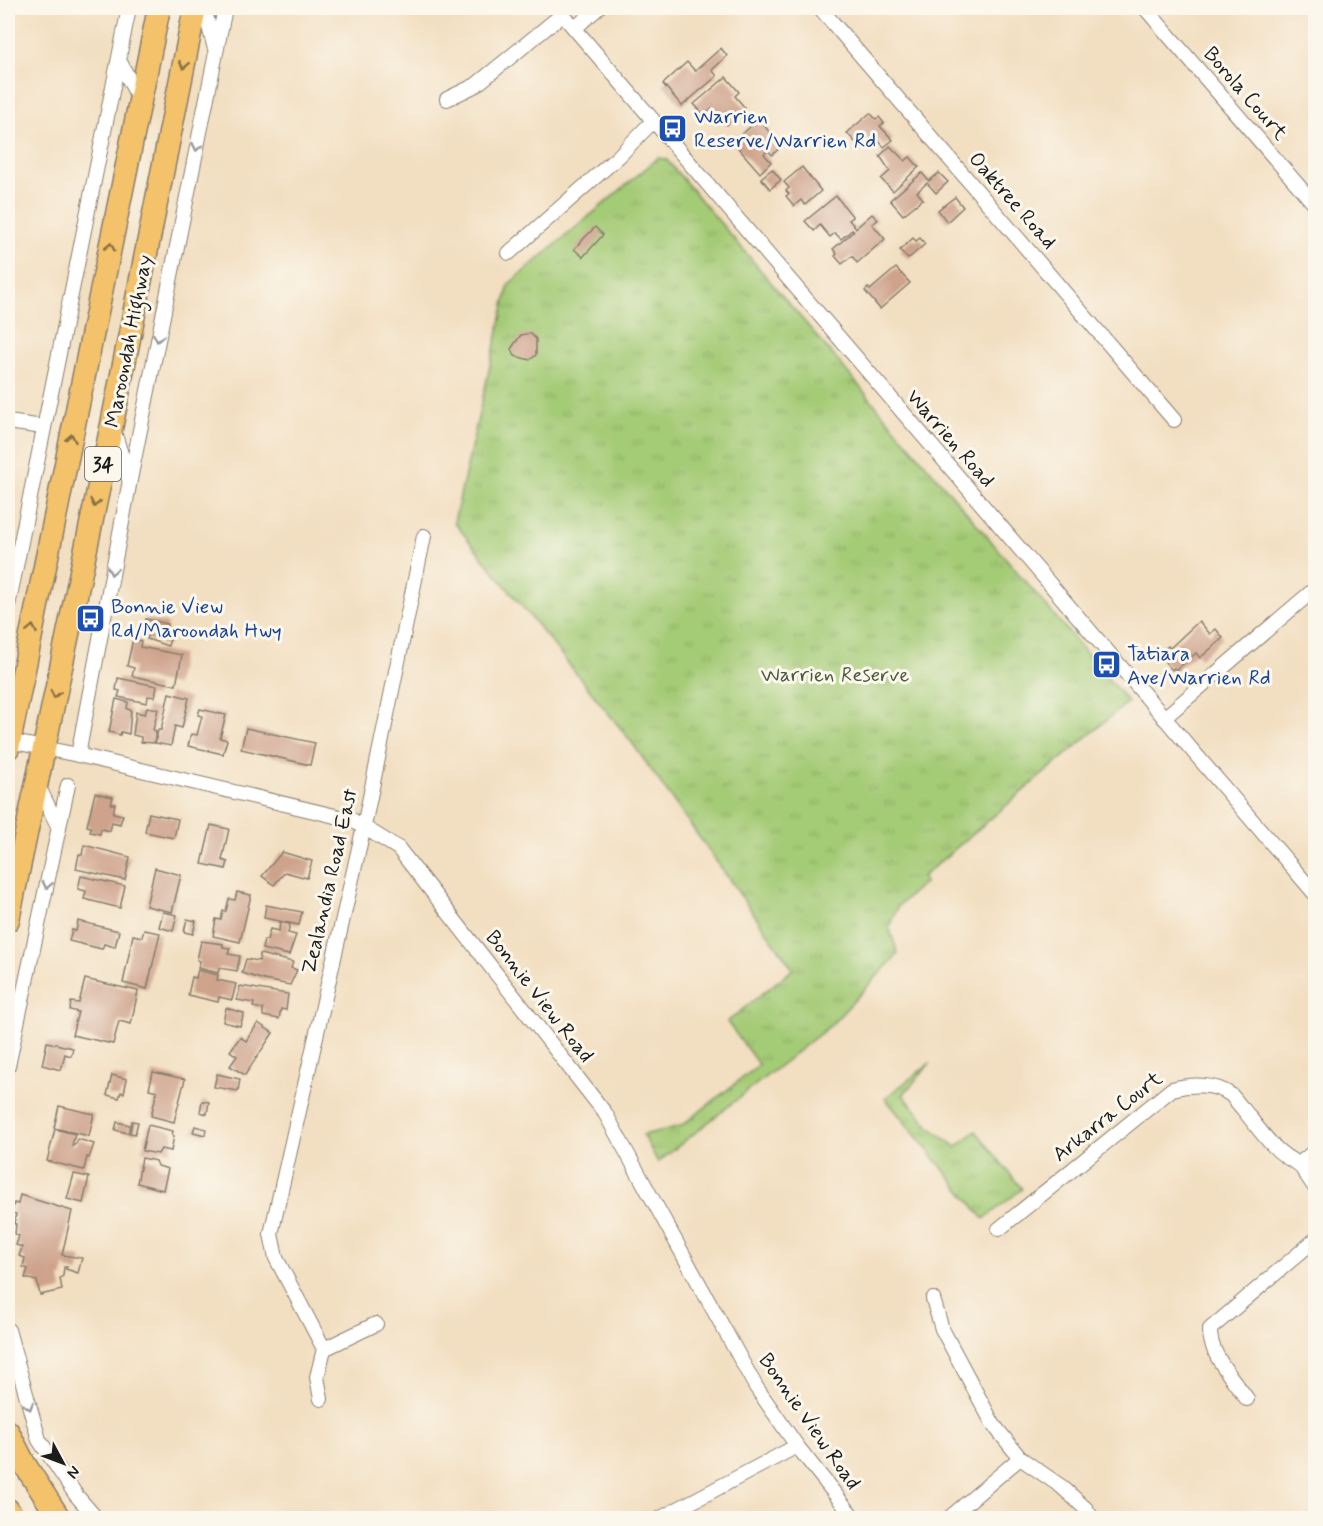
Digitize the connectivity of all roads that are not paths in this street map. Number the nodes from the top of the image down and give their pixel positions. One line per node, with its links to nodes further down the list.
1 (129, 8): 12 (street)
2 (159, 8): 14 (highway, Maroondah Highway / 34)
3 (195, 8): 20 (highway, Maroondah Highway / 34, one-way to 20)
4 (204, 8): 11 (street)
5 (225, 8): 11 (street)
6 (598, 8): 10 (street)
7 (820, 8): 18 (street, Oaktree Road)
8 (1145, 8): 16 (street, Borola Court)
9 (560, 11): 10 (street, Warrien Road); 13 (street)
10 (575, 28): 15 (street, Warrien Road)
11 (216, 55): 22 (street, one-way to 22)
12 (119, 60): 14 (street); 21 (street)
13 (447, 99)
14 (140, 100): 27 (highway, Maroondah Highway / 34, one-way to 14)
15 (654, 121): 17 (street); 26 (street, Warrien Road)
16 (1316, 206)
17 (509, 253)
18 (1174, 420)
19 (8, 422): 21 (street)
20 (112, 424): 22 (street); 28 (highway, Maroondah Highway / 34, one-way to 28)
21 (42, 427): 25 (street)
22 (130, 480): 29 (street, one-way to 29)
23 (424, 536): 32 (street, Zealandia Road East)
24 (1316, 588): 26 (street)
25 (8, 606)
26 (1164, 718): 34 (street, Warrien Road)
27 (8, 745): 28 (street, Bonnie View Road)
28 (44, 748): 29 (street, Bonnie View Road); 30 (highway, Maroondah Highway / 34)
29 (78, 755): 32 (street, Bonnie View Road)
30 (37, 784): 33 (street); 35 (highway, Maroondah Highway / 34)
31 (68, 785): 33 (street)
32 (364, 826): 45 (street, Zealandia Road East); 49 (street, Bonnie View Road)
33 (59, 828): 36 (street, one-way to 36)
34 (1316, 895)
35 (8, 920)
36 (8, 1066)
37 (1316, 1150): 38 (street)
38 (1299, 1164): 39 (street); 40 (street, Arkarra Court)
39 (1316, 1189)
40 (999, 1228)
41 (1316, 1239): 47 (street)
42 (933, 1299): 50 (street)
43 (376, 1324): 45 (street)
44 (8, 1330): 54 (street, one-way to 54)
45 (324, 1348): 46 (street)
46 (321, 1399)
47 (1248, 1399)
48 (8, 1432): 53 (highway)
49 (797, 1446): 55 (street); 56 (street, Bonnie View Road)
50 (1020, 1458): 57 (street); 58 (street)
51 (8, 1510): 52 (highway)
52 (13, 1518)
53 (59, 1518)
54 (96, 1518)
55 (661, 1518)
56 (854, 1518)
57 (949, 1518)
58 (1092, 1518)

